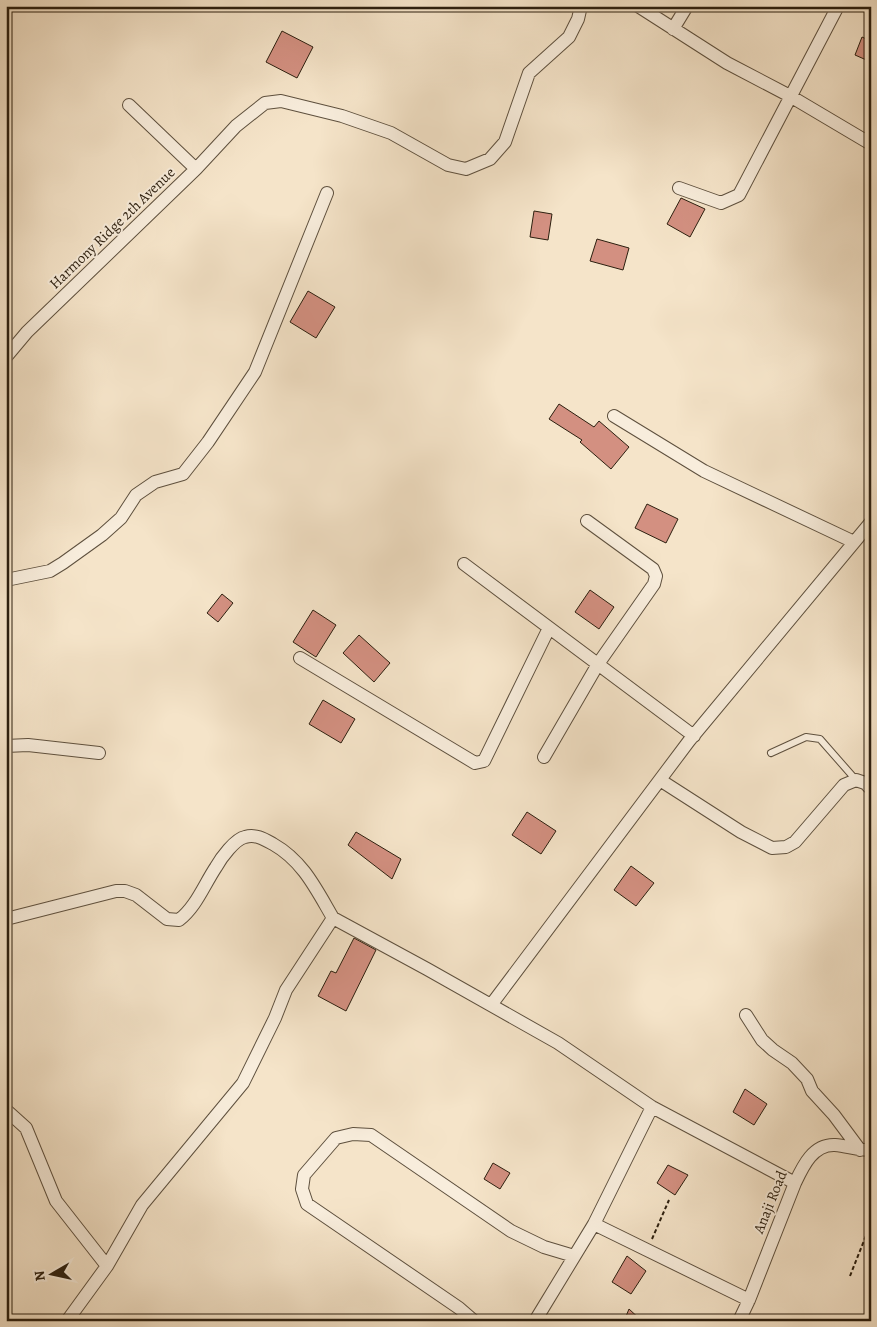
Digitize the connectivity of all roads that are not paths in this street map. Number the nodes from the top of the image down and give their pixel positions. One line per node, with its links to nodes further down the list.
1 (581, 6): 9 (street)
2 (638, 6): 5 (street)
3 (687, 6): 5 (street)
4 (838, 6): 6 (street)
5 (673, 30): 6 (street)
6 (790, 96): 8 (street); 10 (street)
7 (129, 105): 9 (street, Harmony Ridge 2th Avenue)
8 (871, 144)
9 (196, 169): 12 (street, Harmony Ridge 2th Avenue)
10 (679, 188)
11 (326, 193): 18 (street)
12 (6, 357)
13 (614, 416): 16 (street)
14 (587, 521): 21 (street)
15 (871, 522): 16 (street)
16 (854, 542): 22 (street)
17 (464, 564): 19 (street)
18 (6, 580)
19 (549, 628): 20 (street); 21 (street)
20 (300, 658)
21 (598, 664): 22 (street); 26 (street)
22 (694, 736): 27 (street)
23 (6, 746): 24 (street)
24 (99, 753)
25 (771, 753): 28 (lane)
26 (544, 757)
27 (660, 780): 28 (street); 32 (street)
28 (856, 780): 29 (street)
29 (871, 789)
30 (333, 918): 31 (street); 32 (street); 40 (street)
31 (6, 919)
32 (491, 1005): 34 (street)
33 (746, 1015): 36 (street)
34 (652, 1108): 37 (street); 38 (street)
35 (6, 1110): 40 (street)
36 (866, 1150): 37 (street, Anaji Road)
37 (795, 1183): 41 (street, Anaji Road)
38 (594, 1224): 39 (street); 41 (street)
39 (574, 1256): 43 (street); 44 (street)
40 (107, 1266): 42 (street)
41 (749, 1300): 45 (street, Anaji Road)
42 (67, 1321)
43 (474, 1321)
44 (535, 1321)
45 (738, 1321)

